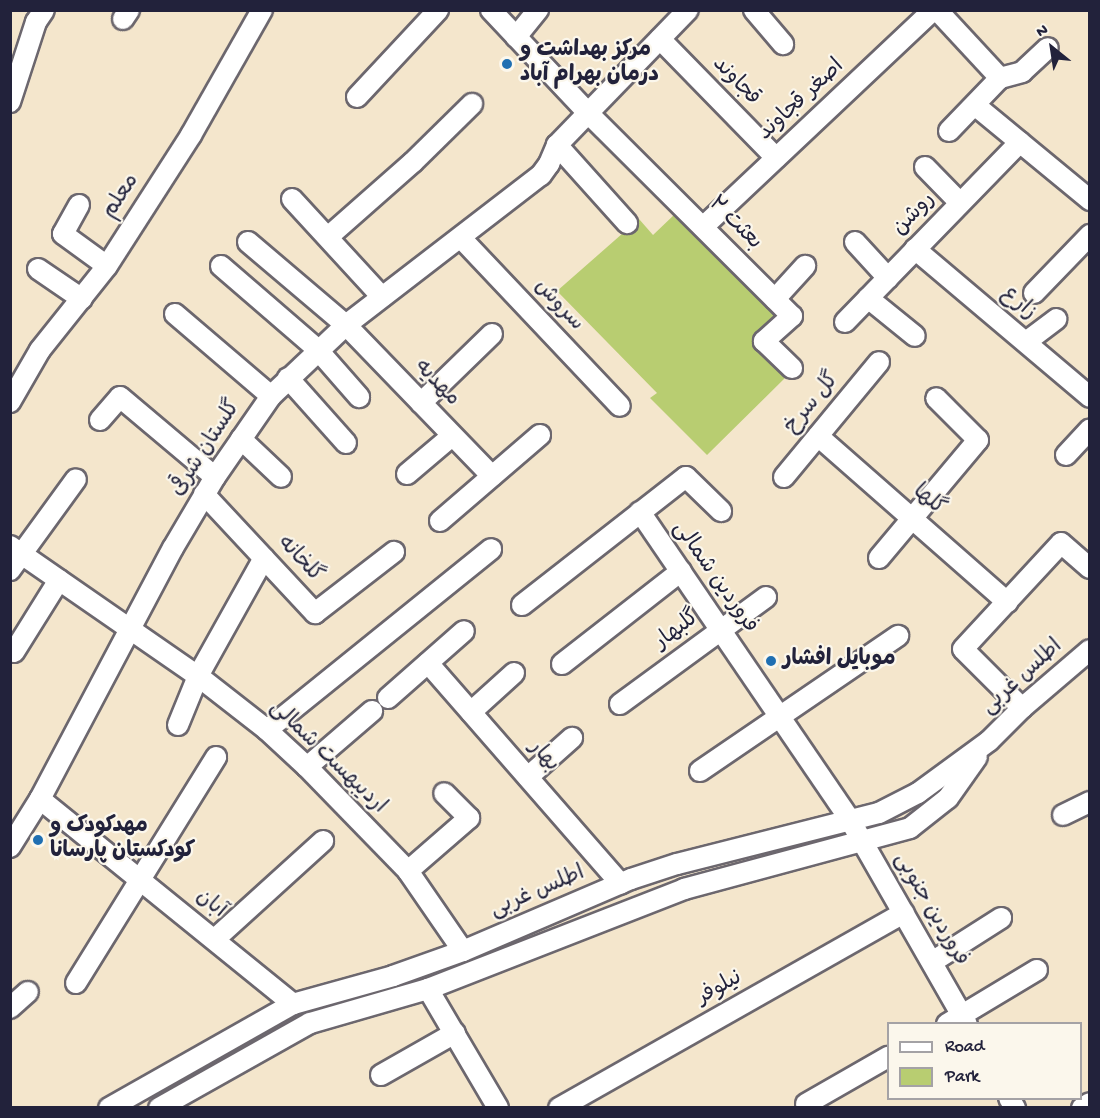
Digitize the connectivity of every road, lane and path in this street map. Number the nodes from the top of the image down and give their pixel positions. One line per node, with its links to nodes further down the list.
1 (44, 10): 15 (street)
2 (262, 10): 36 (street, معلم)
3 (438, 10): 14 (street)
4 (491, 10): 9 (street, بعثت ۲)
5 (538, 10): 9 (street)
6 (688, 10): 10 (street)
7 (754, 10): 11 (street)
8 (935, 10): 13 (street); 22 (street, اصغر قجاوند)
9 (516, 37): 18 (street, بعثت ۲)
10 (660, 39): 18 (street); 22 (street, قجاوند)
11 (783, 44)
12 (1048, 48): 13 (street)
13 (1000, 78): 17 (street)
14 (357, 97)
15 (10, 102)
16 (472, 104): 31 (street)
17 (976, 106): 19 (street); 20 (street)
18 (588, 112): 21 (street); 29 (street, بعثت ۲)
19 (949, 131)
20 (1020, 142): 25 (street); 26 (street, روشن)
21 (556, 145): 28 (street); 32 (street, گلستان شرقی)
22 (776, 158): 29 (street, اصغر قجاوند)
23 (925, 167): 26 (street)
24 (292, 200): 31 (street)
25 (1089, 200)
26 (960, 203): 35 (street, روشن)
27 (79, 205): 36 (street)
28 (627, 223)
29 (703, 227): 43 (street, بعثت ۲)
30 (1089, 235): 41 (street)
31 (328, 237): 42 (street)
32 (461, 238): 42 (street, گلستان شرقی); 63 (street, سروش)
33 (855, 242): 40 (street)
34 (248, 243): 49 (street, مهدیه)
35 (915, 249): 40 (street, روشن); 52 (street, زارع)
36 (106, 266): 45 (street, معلم)
37 (221, 266): 53 (street)
38 (806, 266): 43 (street)
39 (38, 269): 45 (street)
40 (888, 278): 44 (street, روشن)
41 (1034, 293)
42 (382, 297): 49 (street, گلستان شرقی)
43 (775, 298): 55 (street, بعثت ۲)
44 (868, 298): 48 (street, روشن); 51 (street)
45 (82, 299): 61 (street, معلم)
46 (175, 314): 57 (street)
47 (1056, 319): 52 (street)
48 (845, 321)
49 (346, 325): 53 (street, گلستان شرقی); 62 (street, مهدیه)
50 (492, 334): 62 (street)
51 (915, 336)
52 (1026, 342): 59 (street, زارع)
53 (317, 349): 56 (street, گلستان شرقی); 58 (street)
54 (879, 362): 68 (street, گل سرخ)
55 (792, 368)
56 (288, 378): 57 (street, گلستان شرقی); 70 (street)
57 (271, 396): 69 (street, گلستان شرقی)
58 (358, 397)
59 (1089, 397)
60 (936, 398): 81 (street)
61 (10, 402)
62 (421, 403): 66 (street, مهدیه)
63 (620, 406)
64 (100, 420): 74 (street)
65 (1089, 429): 71 (street)
66 (452, 435): 72 (street); 73 (street, مهدیه)
67 (540, 435): 73 (street)
68 (818, 436): 76 (street, گل سرخ); 81 (street, گلها)
69 (241, 439): 74 (street, گلستان شرقی); 75 (street)
70 (346, 443)
71 (1066, 455)
72 (407, 474)
73 (492, 476): 82 (street)
74 (215, 477): 78 (street, گلستان شرقی)
75 (281, 477)
76 (784, 477)
77 (76, 479): 85 (street)
78 (204, 494): 86 (street, گلخانه); 94 (street, گلستان شرقی)
79 (721, 511): 80 (street)
80 (640, 512): 89 (street, فروردین شمالی); 93 (street)
81 (912, 519): 87 (street); 92 (street, گلها)
82 (440, 521)
83 (491, 549): 111 (street)
84 (394, 552): 86 (street, گلخانه)
85 (14, 556): 90 (street, اردیبهست شمالی)
86 (264, 558): 103 (street)
87 (879, 558)
88 (1089, 568): 92 (street)
89 (681, 571): 95 (street, فروردین شمالی); 101 (street)
90 (59, 580): 94 (street, اردیبهست شمالی); 99 (street)
91 (766, 597): 95 (street, گلبهار)
92 (1007, 602): 106 (street)
93 (522, 605)
94 (129, 629): 103 (street, اردیبهست شمالی); 119 (street, گلستان شرقی)
95 (721, 629): 105 (street, گلبهار); 109 (street, فروردین شمالی)
96 (464, 631): 100 (street)
97 (898, 636): 109 (street)
98 (1089, 650): 106 (street, اطلس غربی)
99 (14, 652)
100 (428, 663): 104 (street); 108 (street, بهار)
101 (562, 664)
102 (514, 673): 108 (street)
103 (198, 676): 110 (street); 111 (street, اردیبهست شمالی)
104 (388, 698)
105 (620, 704)
106 (1023, 708): 113 (street, اطلس غربی)
107 (372, 711): 115 (street)
108 (471, 712): 117 (street, بهار)
109 (781, 716): 116 (street); 122 (street, فروردین شمالی)
110 (178, 725)
111 (267, 730): 115 (street, اردیبهست شمالی)
112 (572, 738): 117 (street)
113 (989, 741): 122 (street, اطلس غربی); 124 (street, اطلس غربی)
114 (216, 757): 127 (street)
115 (307, 767): 126 (street, اردیبهست شمالی)
116 (700, 771)
117 (528, 777): 128 (street, بهار)
118 (444, 793): 126 (street)
119 (40, 799): 125 (street, گلستان شرقی); 127 (street, آبان)
120 (1089, 802): 121 (street)
121 (1063, 815)
122 (850, 820): 124 (street, فروردین جنوبی); 128 (street, اطلس غربی)
123 (322, 841): 131 (street)
124 (863, 842): 129 (street, فروردین جنوبی); 136 (street, اطلس غربی)
125 (11, 843)
126 (408, 871): 132 (street, اردیبهست شمالی)
127 (141, 880): 131 (street, آبان); 135 (street)
128 (621, 884): 132 (street, اطلس غربی)
129 (904, 913): 133 (street, فروردین جنوبی); 149 (street, نیلوفر)
130 (1001, 918): 133 (street)
131 (215, 939): 138 (street, آبان)
132 (463, 951): 138 (street, اطلس غربی)
133 (932, 962): 140 (street, فروردین جنوبی)
134 (1037, 970): 140 (street)
135 (76, 983)
136 (428, 989): 141 (street); 147 (street, اطلس غربی)
137 (28, 992): 139 (street)
138 (293, 1005): 146 (street, اطلس غربی)
139 (10, 1008)
140 (959, 1021)
141 (455, 1033): 143 (street); 148 (street)
142 (887, 1058): 145 (street)
143 (381, 1075)
144 (1089, 1103): 150 (street)
145 (806, 1104)
146 (110, 1107)
147 (159, 1107)
148 (498, 1107)
149 (559, 1107)
150 (1082, 1107)

